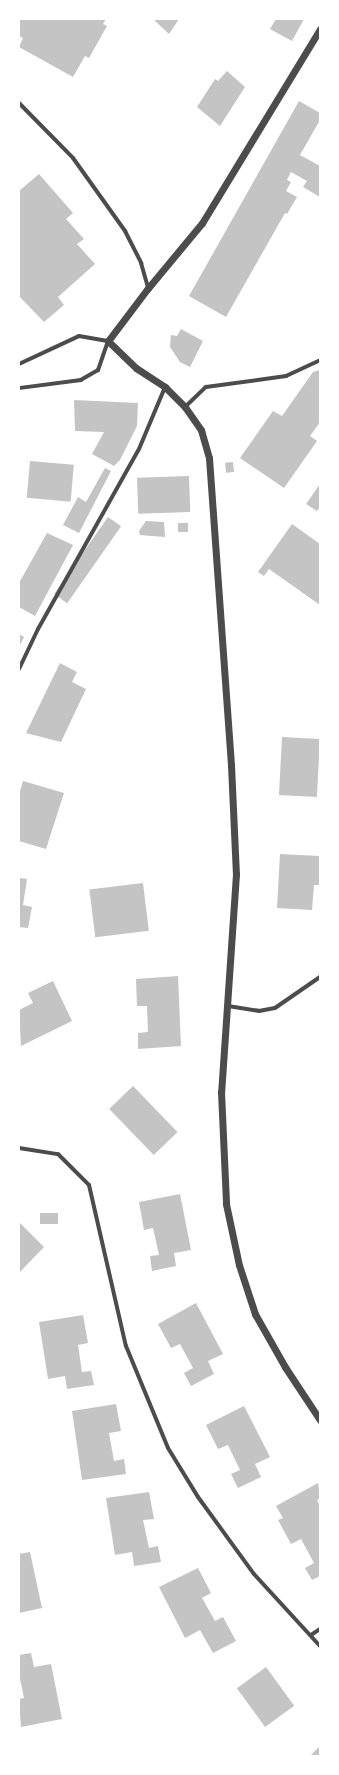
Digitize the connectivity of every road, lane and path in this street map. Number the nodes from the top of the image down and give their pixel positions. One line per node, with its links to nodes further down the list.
1 (320, 29): 3 (street)
2 (19, 103): 3 (street)
3 (148, 288): 4 (street)
4 (108, 341): 6 (street); 7 (street); 8 (street)
5 (320, 360): 9 (street)
6 (19, 364)
7 (165, 387): 9 (street); 10 (street)
8 (19, 388)
9 (185, 407): 12 (street)
10 (19, 669)
11 (320, 977): 12 (street)
12 (228, 1006): 14 (street)
13 (19, 1148): 16 (street)
14 (320, 1420)
15 (320, 1629): 16 (street)
16 (310, 1635): 17 (street)
17 (320, 1646)

